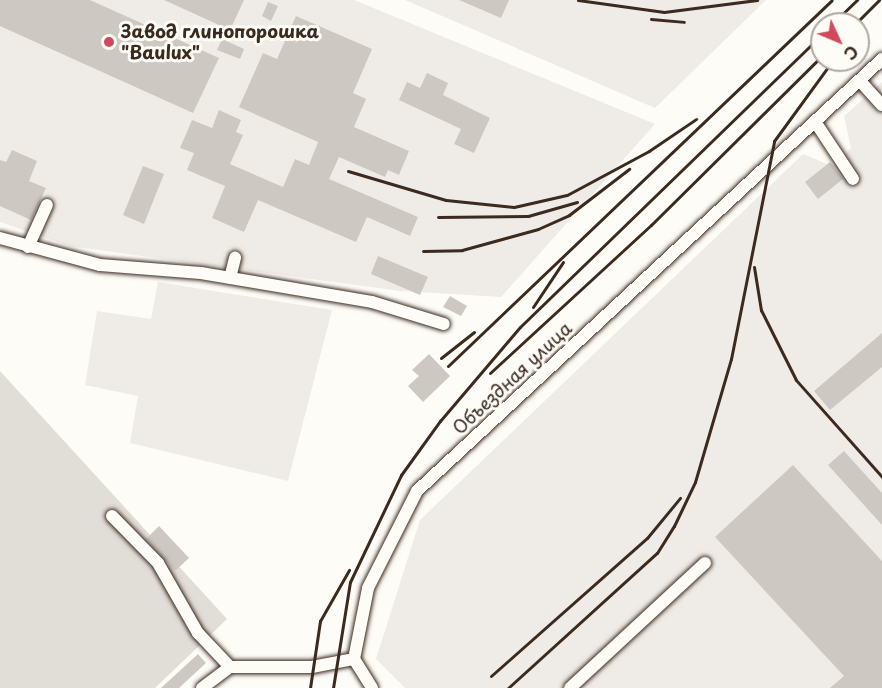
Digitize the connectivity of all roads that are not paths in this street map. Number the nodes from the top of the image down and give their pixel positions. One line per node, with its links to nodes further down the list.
1 (882, 59): 2 (street, Объездная улица)
2 (861, 82): 3 (street); 4 (street, Объездная улица)
3 (882, 105)
4 (816, 123): 5 (street); 14 (street, Объездная улица)
5 (853, 179)
6 (46, 205): 8 (street)
7 (0, 238): 8 (street)
8 (28, 247): 10 (street)
9 (235, 258): 10 (street)
10 (230, 278): 11 (street)
11 (444, 324)
12 (112, 516): 15 (street)
13 (705, 563): 18 (street)
14 (354, 659): 15 (street); 17 (street)
15 (230, 667): 16 (street)
16 (202, 688)
17 (372, 688)
18 (570, 688)

